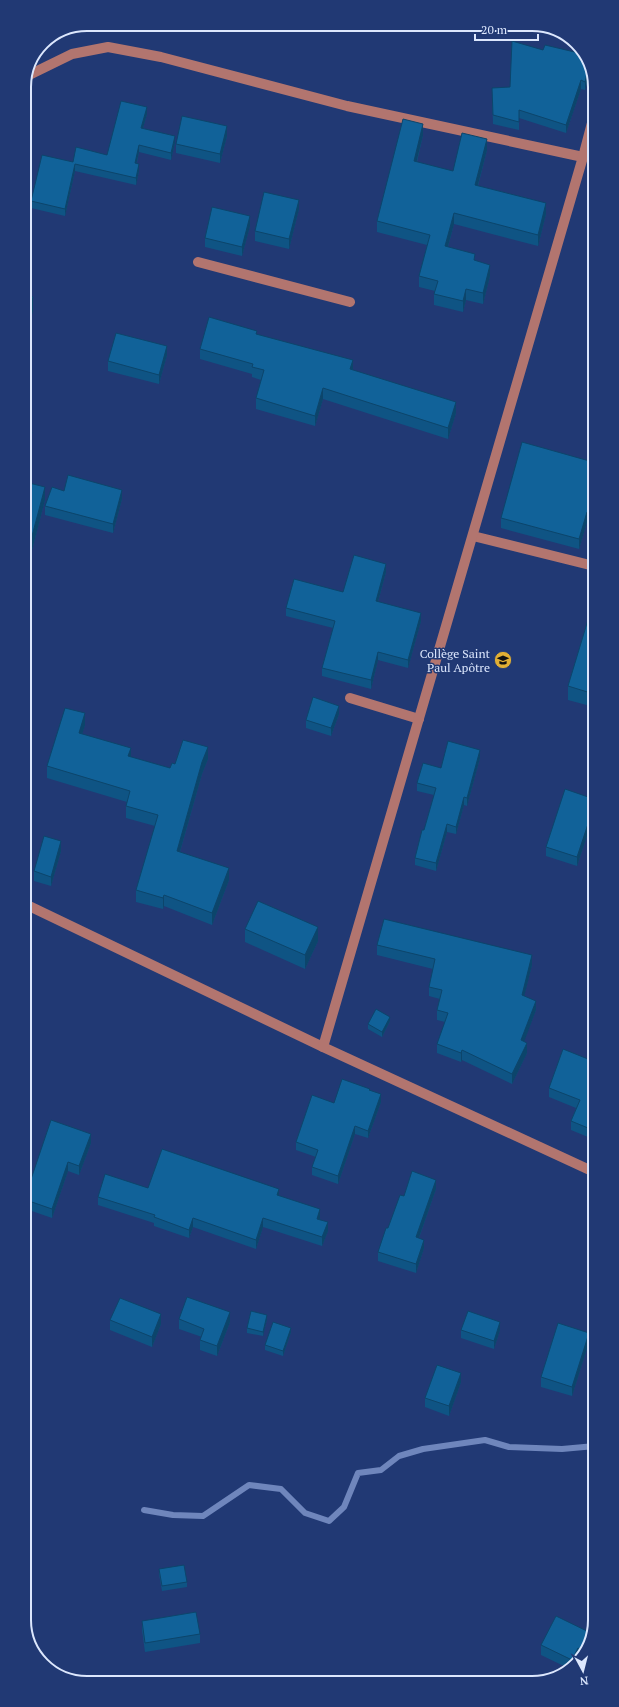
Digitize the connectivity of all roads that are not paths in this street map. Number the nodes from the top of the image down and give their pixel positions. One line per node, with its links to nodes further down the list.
1 (33, 73): 3 (street)
2 (588, 138): 3 (street)
3 (583, 157): 6 (street)
4 (198, 262): 5 (street)
5 (350, 302)
6 (473, 536): 7 (street); 9 (street)
7 (588, 565)
8 (350, 698): 9 (street)
9 (419, 719): 11 (street)
10 (31, 907): 11 (street)
11 (323, 1047): 12 (street)
12 (588, 1169)

